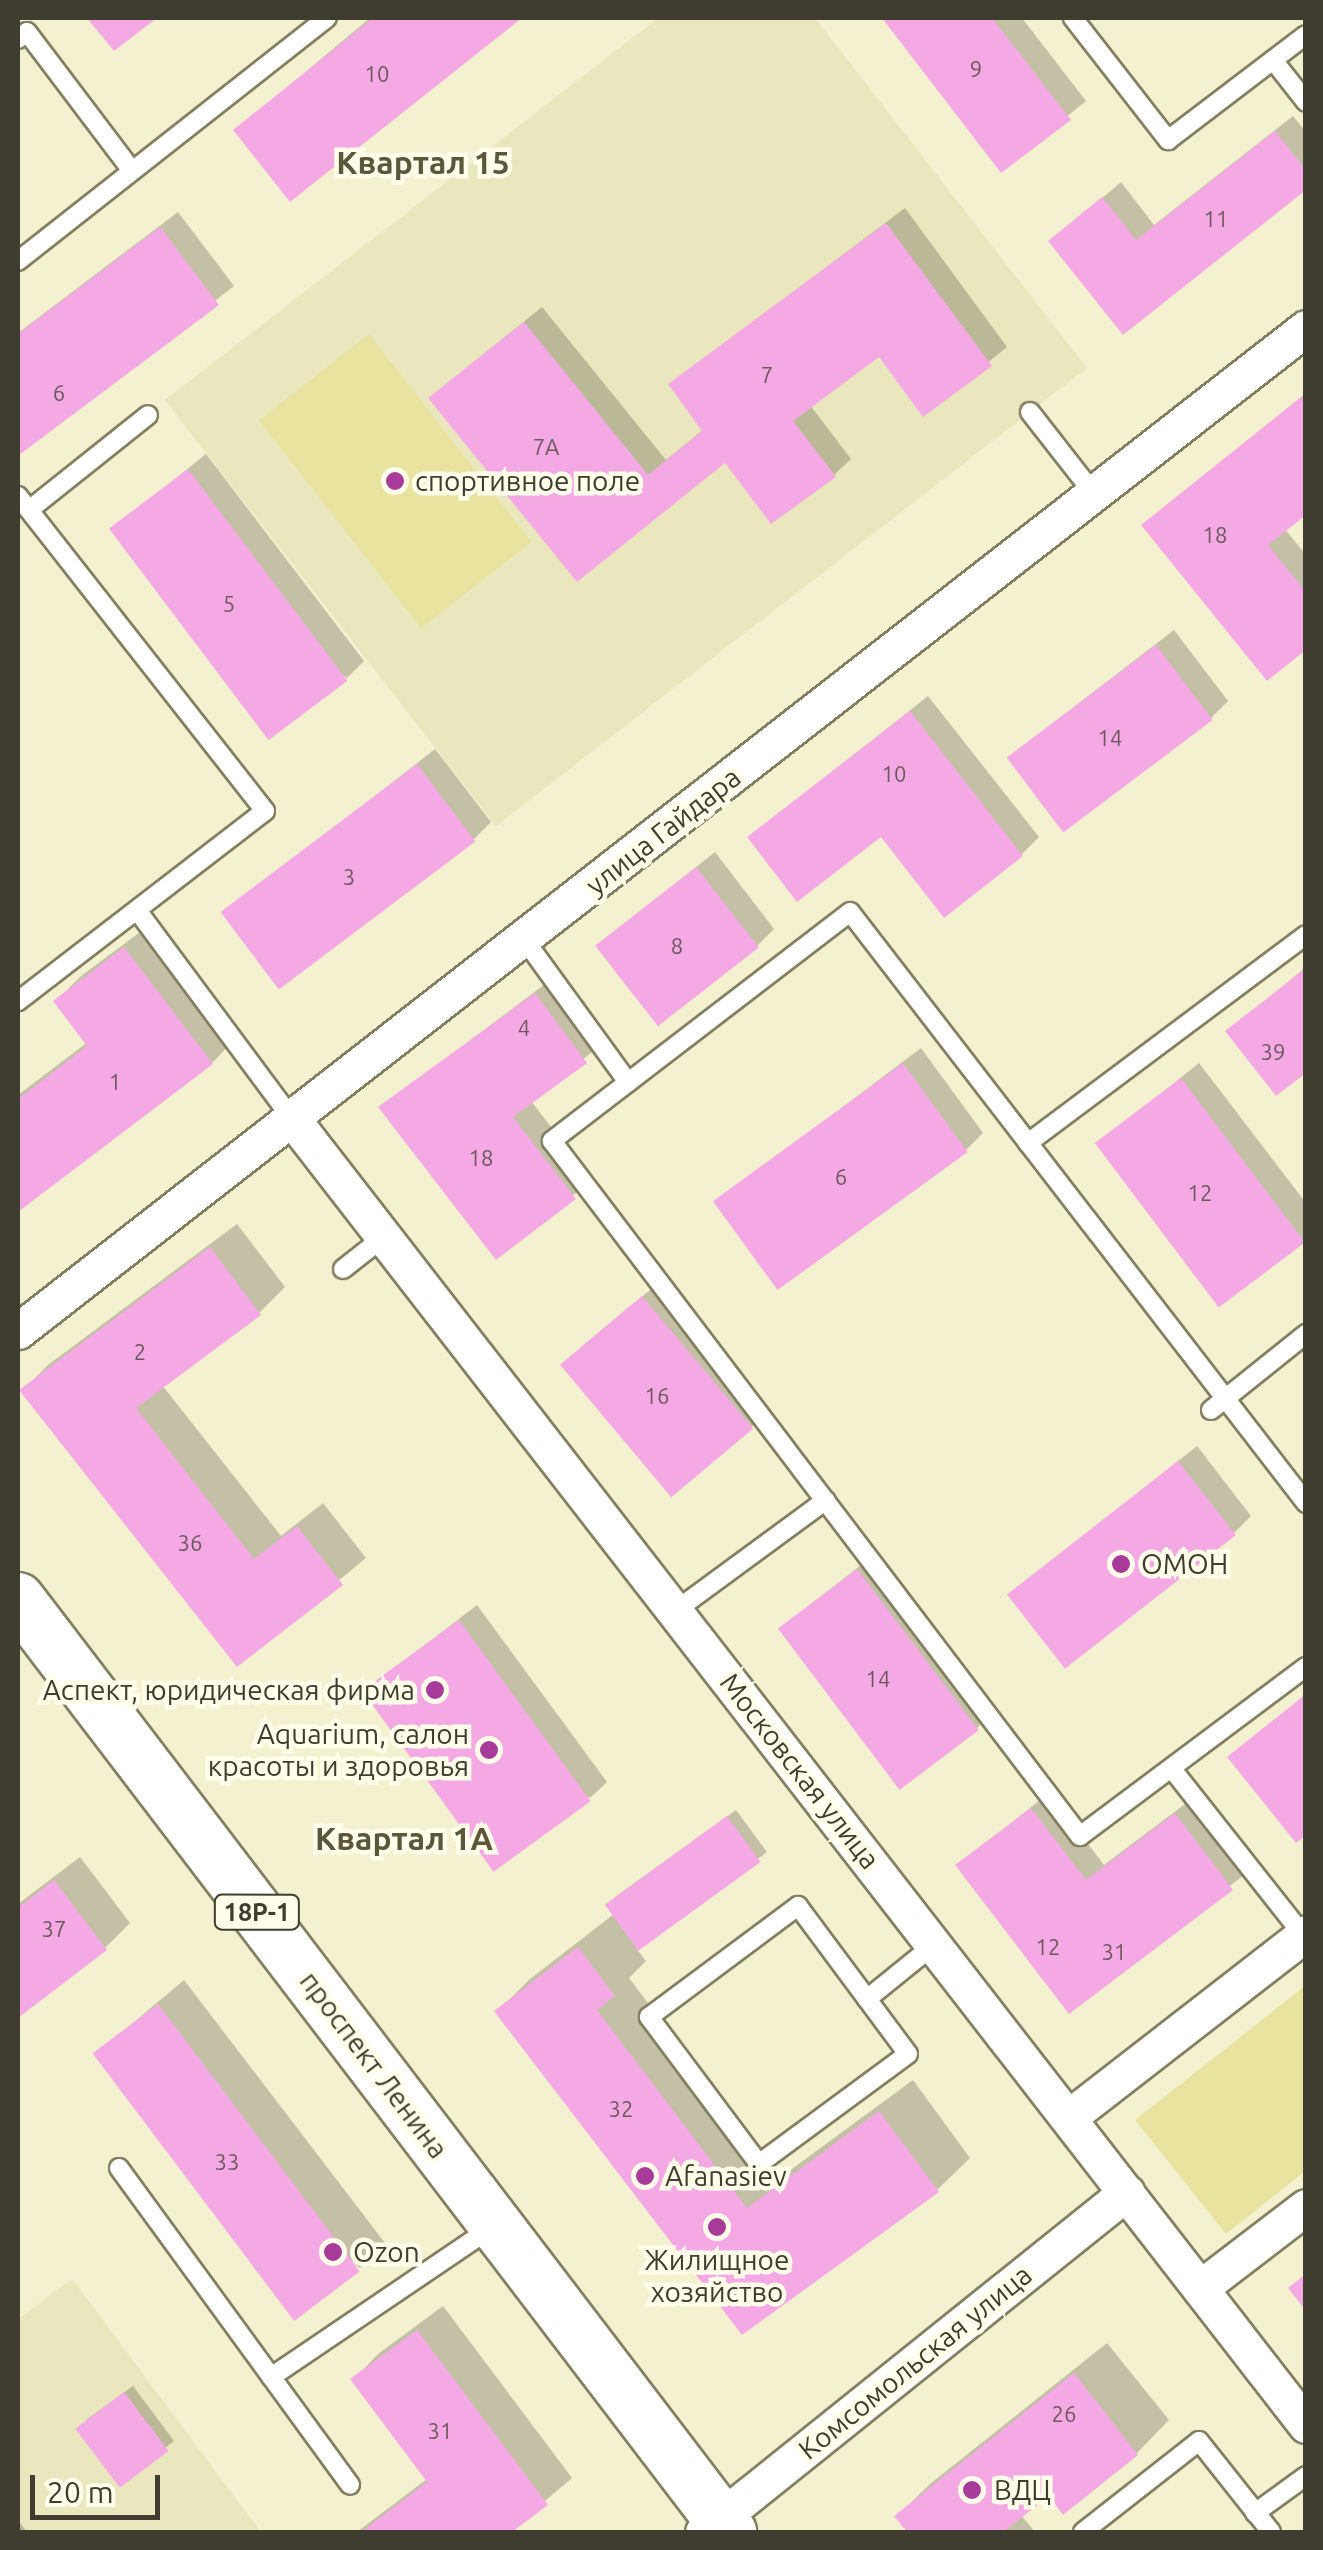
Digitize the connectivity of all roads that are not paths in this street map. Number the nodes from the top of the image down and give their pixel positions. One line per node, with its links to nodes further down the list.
1 (327, 18): 7 (lane)
2 (1074, 18): 5 (lane)
3 (1306, 35): 5 (lane)
4 (18, 39): 7 (lane)
5 (1273, 60): 6 (lane)
6 (1306, 102)
7 (132, 171): 8 (lane)
8 (18, 262)
9 (1306, 328): 12 (street, улица Гайдара)
10 (1030, 412): 12 (lane)
11 (148, 415): 13 (lane)
12 (1094, 494): 16 (street, улица Гайдара)
13 (23, 503): 14 (lane)
14 (137, 910): 17 (lane); 19 (lane)
15 (1306, 935): 20 (lane)
16 (524, 939): 18 (lane); 19 (street, улица Гайдара)
17 (18, 1001)
18 (628, 1082): 20 (lane); 26 (lane)
19 (293, 1120): 21 (street, Московская улица); 23 (street, улица Гайдара)
20 (1028, 1144): 25 (lane)
21 (385, 1236): 22 (lane); 29 (street, Московская улица)
22 (343, 1269)
23 (18, 1332)
24 (1306, 1334): 25 (lane)
25 (1218, 1405): 27 (lane)
26 (826, 1500): 29 (lane); 31 (lane)
27 (1306, 1503)
28 (18, 1599): 39 (main road, проспект Ленина / 18Р-1)
29 (675, 1611): 33 (street, Московская улица)
30 (1306, 1666): 31 (lane)
31 (1172, 1770): 32 (lane)
32 (1304, 1934): 35 (street)
33 (935, 1944): 34 (lane); 35 (street, Московская улица)
34 (867, 1999): 34 (lane)
35 (1069, 2117): 37 (street, Московская улица)
36 (119, 2168): 41 (lane)
37 (1127, 2192): 40 (street, Московская улица); 46 (street, Комсомольская улица)
38 (1306, 2207): 40 (street)
39 (496, 2225): 41 (lane); 46 (main road, проспект Ленина / 18Р-1)
40 (1200, 2288): 42 (street, Московская улица)
41 (271, 2376): 44 (lane)
42 (1306, 2425)
43 (1306, 2476): 45 (lane)
44 (350, 2485)
45 (1256, 2513): 47 (lane); 48 (lane)
46 (718, 2528)
47 (1083, 2532)
48 (1271, 2532)

